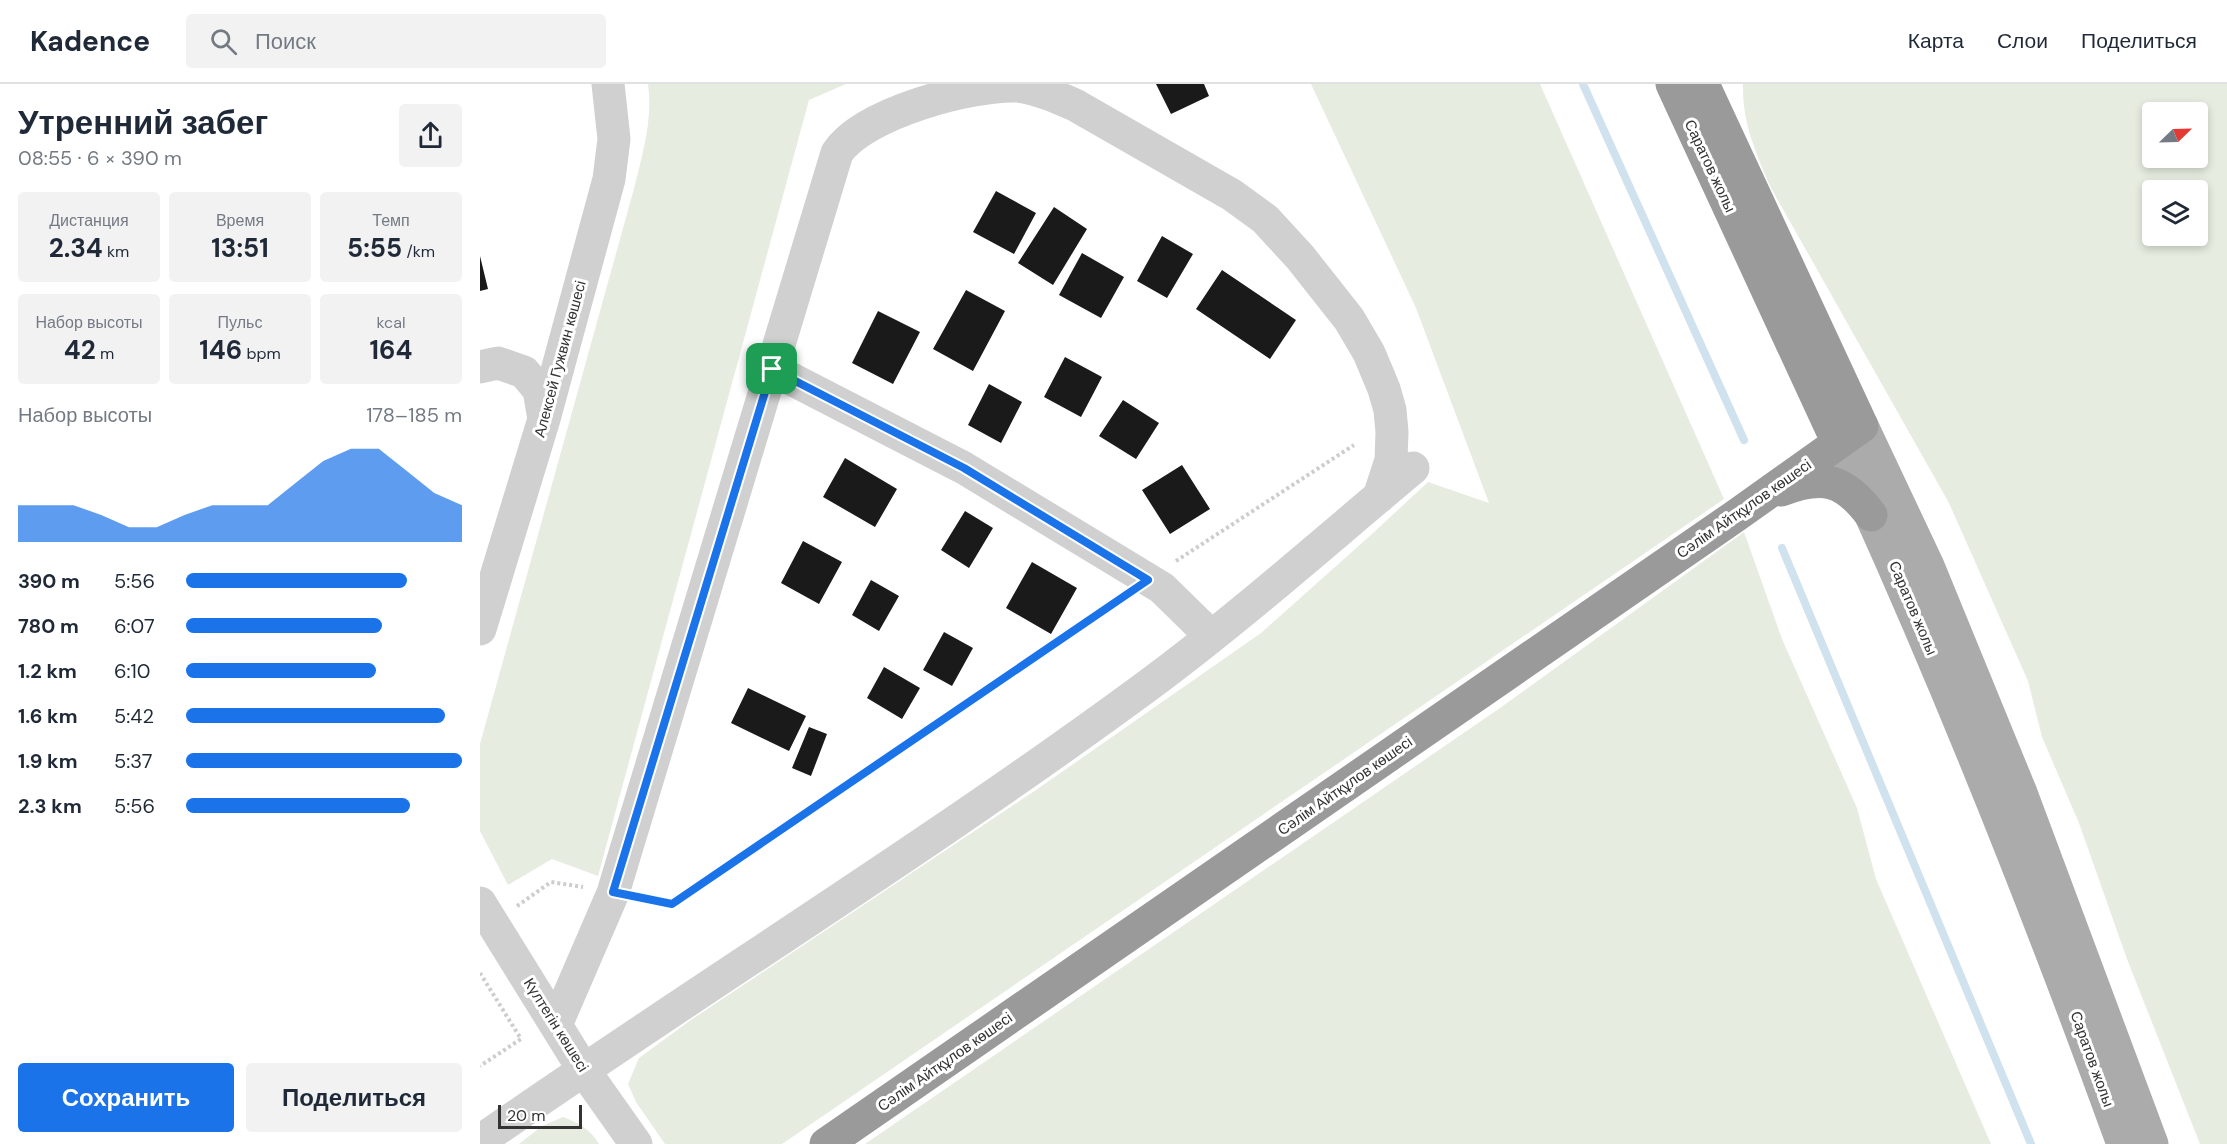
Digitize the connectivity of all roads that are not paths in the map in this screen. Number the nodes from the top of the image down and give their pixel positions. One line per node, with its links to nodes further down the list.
1 (608, 84): 9 (street, Алексей Гужвин көшесі)
2 (1672, 84): 8 (highway, Саратов жолы)
3 (1703, 84): 5 (highway, Саратов жолы)
4 (1724, 84): 5 (street)
5 (1729, 141): 10 (highway, Саратов жолы)
6 (480, 367): 9 (street)
7 (772, 369): 12 (street); 16 (street); 18 (street)
8 (1806, 374): 10 (highway, Саратов жолы); 13 (highway)
9 (544, 419): 15 (street, Алексей Гужвин көшесі)
10 (1850, 434): 13 (highway, Сәлім Айтқұлов көшесі); 14 (main road, Саратов жолы); 24 (main road, Саратов жолы)
11 (1413, 468): 12 (street)
12 (1379, 497): 16 (street)
13 (1762, 497): 14 (highway); 22 (highway, Сәлім Айтқұлов көшесі)
14 (1872, 514): 23 (main road, Саратов жолы)
15 (480, 629)
16 (1211, 636): 19 (street)
17 (486, 913): 18 (street, Күлтегін көшесі)
18 (556, 1025): 19 (street, Күлтегін көшесі)
19 (583, 1069): 20 (street); 21 (street, Күлтегін көшесі)
20 (480, 1141)
21 (636, 1144)
22 (826, 1144)
23 (2123, 1144)
24 (2152, 1144)

